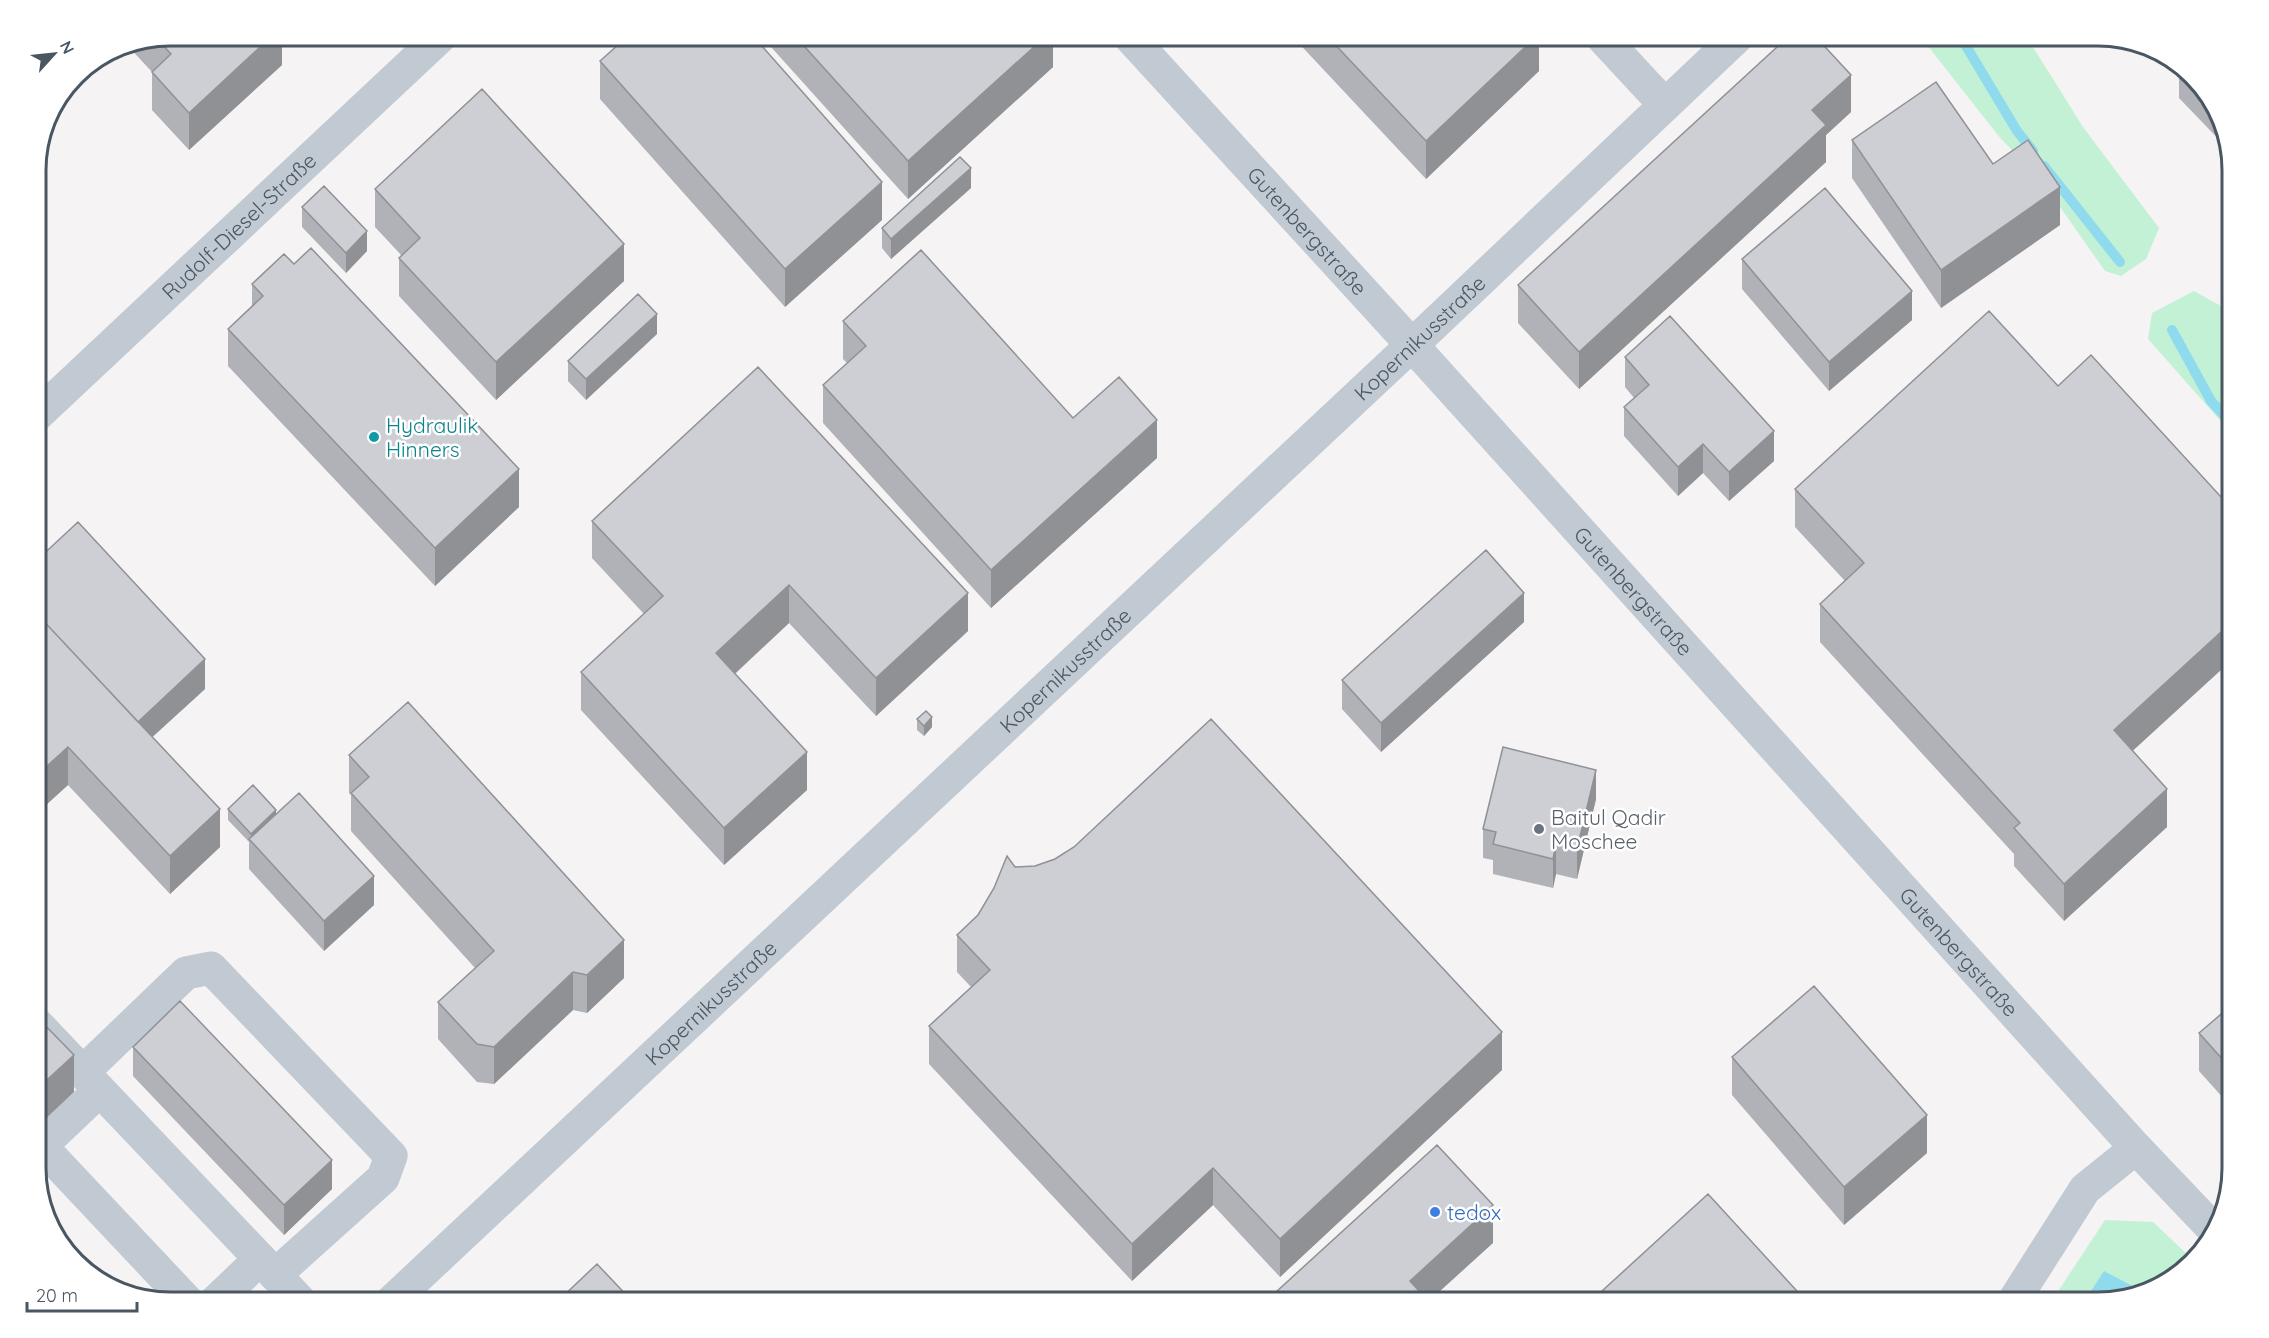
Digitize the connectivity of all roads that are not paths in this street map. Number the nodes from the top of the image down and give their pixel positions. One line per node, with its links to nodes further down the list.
1 (430, 46): 7 (street, Rudolf-Diesel-Straße)
2 (1138, 46): 6 (street, Gutenbergstraße)
3 (1610, 46): 5 (street)
4 (1727, 46): 5 (street, Kopernikusstraße)
5 (1665, 105): 6 (street, Kopernikusstraße)
6 (1412, 345): 11 (street, Gutenbergstraße); 18 (street, Kopernikusstraße)
7 (47, 406)
8 (47, 1035): 9 (street)
9 (91, 1081): 10 (street); 14 (street); 14 (street)
10 (47, 1138)
11 (2136, 1148): 13 (street, Gutenbergstraße); 19 (street)
12 (47, 1156): 15 (street)
13 (2208, 1224)
14 (268, 1267): 16 (street); 17 (street)
15 (178, 1292)
16 (230, 1292)
17 (292, 1292)
18 (402, 1292)
19 (2019, 1292)

